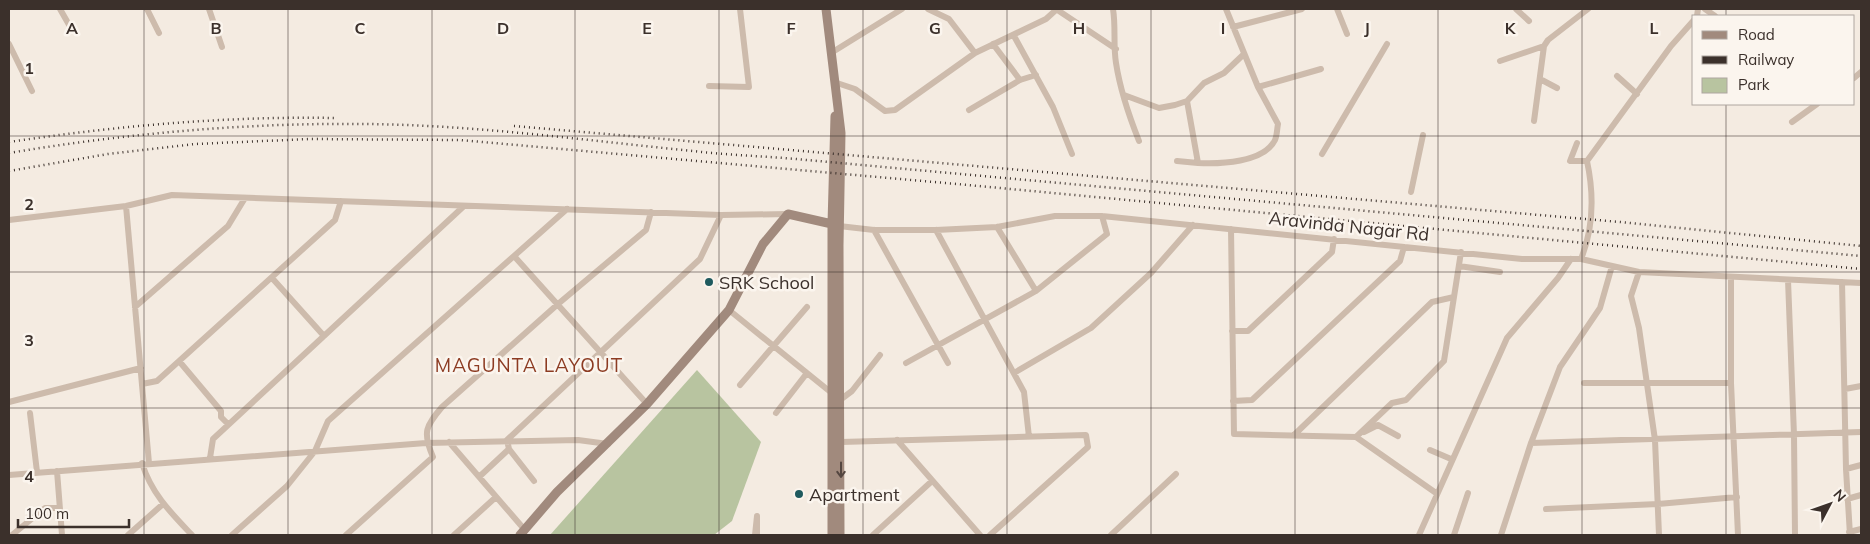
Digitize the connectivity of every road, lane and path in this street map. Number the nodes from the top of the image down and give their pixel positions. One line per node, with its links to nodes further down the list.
1 (60, 9): 18 (street)
2 (147, 9): 19 (street)
3 (209, 9): 26 (street)
4 (740, 9): 38 (street)
5 (826, 9): 28 (street)
6 (902, 9): 28 (street)
7 (928, 9): 29 (street)
8 (1057, 9): 21 (street); 27 (street)
9 (1113, 9): 27 (street)
10 (1226, 9): 17 (street)
11 (1302, 9): 17 (street)
12 (1337, 9): 20 (street)
13 (1516, 9): 15 (street)
14 (1588, 9): 25 (street)
15 (1529, 21)
16 (1692, 22): 42 (street)
17 (1233, 27): 30 (street)
18 (72, 30)
19 (159, 34)
20 (1347, 34)
21 (1014, 36): 23 (street); 33 (street)
22 (9, 44): 41 (street)
23 (993, 44): 29 (street); 36 (street)
24 (1387, 44): 53 (street)
25 (1544, 46): 31 (street); 35 (street)
26 (222, 47)
27 (1116, 49): 43 (street)
28 (831, 53): 37 (street)
29 (975, 53): 37 (street)
30 (1244, 54): 39 (street); 44 (street)
31 (1500, 61)
32 (1321, 69): 39 (street)
33 (1036, 76): 36 (street); 52 (street)
34 (1617, 76): 42 (street)
35 (1540, 79): 40 (street); 47 (street)
36 (1020, 80): 46 (street)
37 (834, 82): 68 (street)
38 (709, 86)
39 (1258, 87): 56 (street)
40 (1557, 88)
41 (32, 91)
42 (1637, 94): 55 (street)
43 (1124, 95): 44 (street); 50 (street)
44 (1187, 100): 56 (street)
45 (1816, 105): 48 (street)
46 (970, 110)
47 (1534, 121)
48 (1792, 122)
49 (1423, 135): 57 (street)
50 (1139, 141)
51 (1577, 142): 55 (street)
52 (1072, 154)
53 (1322, 154)
54 (1177, 161): 56 (street)
55 (1587, 161): 79 (street)
56 (1198, 163)
57 (1411, 192)
58 (245, 198): 59 (street); 60 (street); 92 (street)
59 (341, 201): 61 (street); 85 (street)
60 (126, 206): 67 (street); 92 (street)
61 (464, 206): 62 (street); 97 (street)
62 (567, 209): 63 (street); 77 (street)
63 (652, 212): 65 (street); 91 (street)
64 (788, 214): 65 (street); 68 (street); 94 (street)
65 (721, 215): 100 (street)
66 (1102, 216): 69 (street, Aravinda Nagar Rd); 70 (street, Aravinda Nagar Rd); 89 (street)
67 (9, 220)
68 (835, 225): 72 (street, Aravinda Nagar Rd); 115 (street)
69 (1194, 225): 71 (street, Aravinda Nagar Rd); 107 (street)
70 (997, 226): 73 (street, Aravinda Nagar Rd); 89 (street)
71 (1231, 229): 74 (street, Aravinda Nagar Rd); 96 (street)
72 (874, 230): 73 (street, Aravinda Nagar Rd); 98 (street)
73 (936, 230): 95 (street)
74 (1334, 239): 75 (street, Aravinda Nagar Rd); 96 (street)
75 (1404, 246): 76 (street, Aravinda Nagar Rd); 116 (street)
76 (1462, 252): 78 (street, Aravinda Nagar Rd); 80 (street)
77 (514, 256): 91 (street); 140 (street)
78 (1571, 259): 79 (street, Aravinda Nagar Rd); 142 (street)
79 (1581, 259): 81 (street, Aravinda Nagar Rd)
80 (1459, 266): 82 (street); 90 (street)
81 (1612, 266): 83 (street, Aravinda Nagar Rd); 136 (street)
82 (1500, 272)
83 (1638, 272): 84 (street, Aravinda Nagar Rd); 109 (street)
84 (1731, 277): 86 (street, Aravinda Nagar Rd); 110 (street)
85 (272, 278): 97 (street); 102 (street)
86 (1788, 280): 87 (street, Aravinda Nagar Rd); 125 (street)
87 (1842, 282): 88 (street, Aravinda Nagar Rd); 114 (street)
88 (1861, 283)
89 (1036, 291): 95 (street)
90 (1454, 297): 124 (street); 128 (street)
91 (558, 304): 100 (street); 135 (street)
92 (135, 307): 105 (street)
93 (807, 307): 99 (street)
94 (729, 310): 99 (street); 118 (street)
95 (985, 321): 98 (street); 107 (street)
96 (1232, 332): 116 (street)
97 (324, 336): 121 (street)
98 (938, 345): 103 (street); 104 (street)
99 (773, 346): 106 (street); 112 (street)
100 (600, 351): 118 (street); 130 (street)
101 (880, 355): 115 (street)
102 (178, 361): 111 (street); 121 (street)
103 (906, 362)
104 (948, 363)
105 (141, 368): 111 (street); 117 (street)
106 (807, 372): 115 (street); 120 (street)
107 (1014, 373): 127 (street)
108 (1584, 383): 109 (street)
109 (1646, 383): 110 (street); 132 (street)
110 (1731, 383): 129 (street)
111 (142, 384): 143 (street)
112 (740, 385)
113 (1861, 386): 114 (street)
114 (1845, 389): 123 (street)
115 (837, 397): 134 (street); 173 (street)
116 (1234, 401): 124 (street)
117 (9, 402)
118 (647, 404): 137 (street)
119 (30, 413): 147 (street)
120 (776, 413)
121 (228, 424): 141 (street)
122 (1861, 432): 123 (street)
123 (1845, 433): 125 (street); 145 (street)
124 (1294, 435): 128 (street)
125 (1794, 435): 129 (street); 184 (street)
126 (1398, 436): 128 (street)
127 (1029, 437): 131 (street); 177 (street)
128 (1356, 437): 154 (street)
129 (1735, 438): 132 (street); 156 (street)
130 (507, 440): 133 (street); 137 (street); 138 (street)
131 (897, 440): 134 (street); 152 (street)
132 (1655, 440): 136 (street); 160 (street)
133 (449, 442): 135 (street); 150 (street)
134 (841, 442): 174 (street, one-way to 174)
135 (426, 443): 140 (street); 171 (street)
136 (1531, 443): 181 (street)
137 (608, 444): 164 (street)
138 (509, 449): 150 (street); 151 (street)
139 (1430, 450): 142 (street)
140 (315, 451): 141 (street); 170 (street)
141 (210, 458): 143 (street)
142 (1451, 459): 154 (street)
143 (146, 463): 146 (street); 159 (street)
144 (1861, 465): 145 (street)
145 (1846, 469): 158 (street)
146 (57, 471): 147 (street); 161 (street)
147 (37, 472): 148 (street)
148 (9, 474)
149 (1176, 474): 178 (street)
150 (479, 477): 157 (street)
151 (534, 481)
152 (932, 481): 175 (street); 176 (street)
153 (1468, 492): 180 (street)
154 (1436, 493): 179 (street)
155 (1861, 495): 158 (street)
156 (1737, 496): 160 (street); 183 (street)
157 (496, 497): 164 (street); 172 (street)
158 (1847, 499): 165 (street)
159 (163, 504): 168 (street); 169 (street)
160 (1658, 504): 162 (street); 182 (street)
161 (59, 508): 166 (street); 167 (street)
162 (1546, 509)
163 (1861, 529): 165 (street)
164 (522, 532)
165 (1850, 534)
166 (12, 535)
167 (62, 535)
168 (128, 535)
169 (192, 535)
170 (232, 535)
171 (346, 535)
172 (454, 535)
173 (832, 535)
174 (840, 535)
175 (873, 535)
176 (980, 535)
177 (990, 535)
178 (1111, 535)
179 (1419, 535)
180 (1454, 535)
181 (1501, 535)
182 (1659, 535)
183 (1738, 535)
184 (1794, 535)

